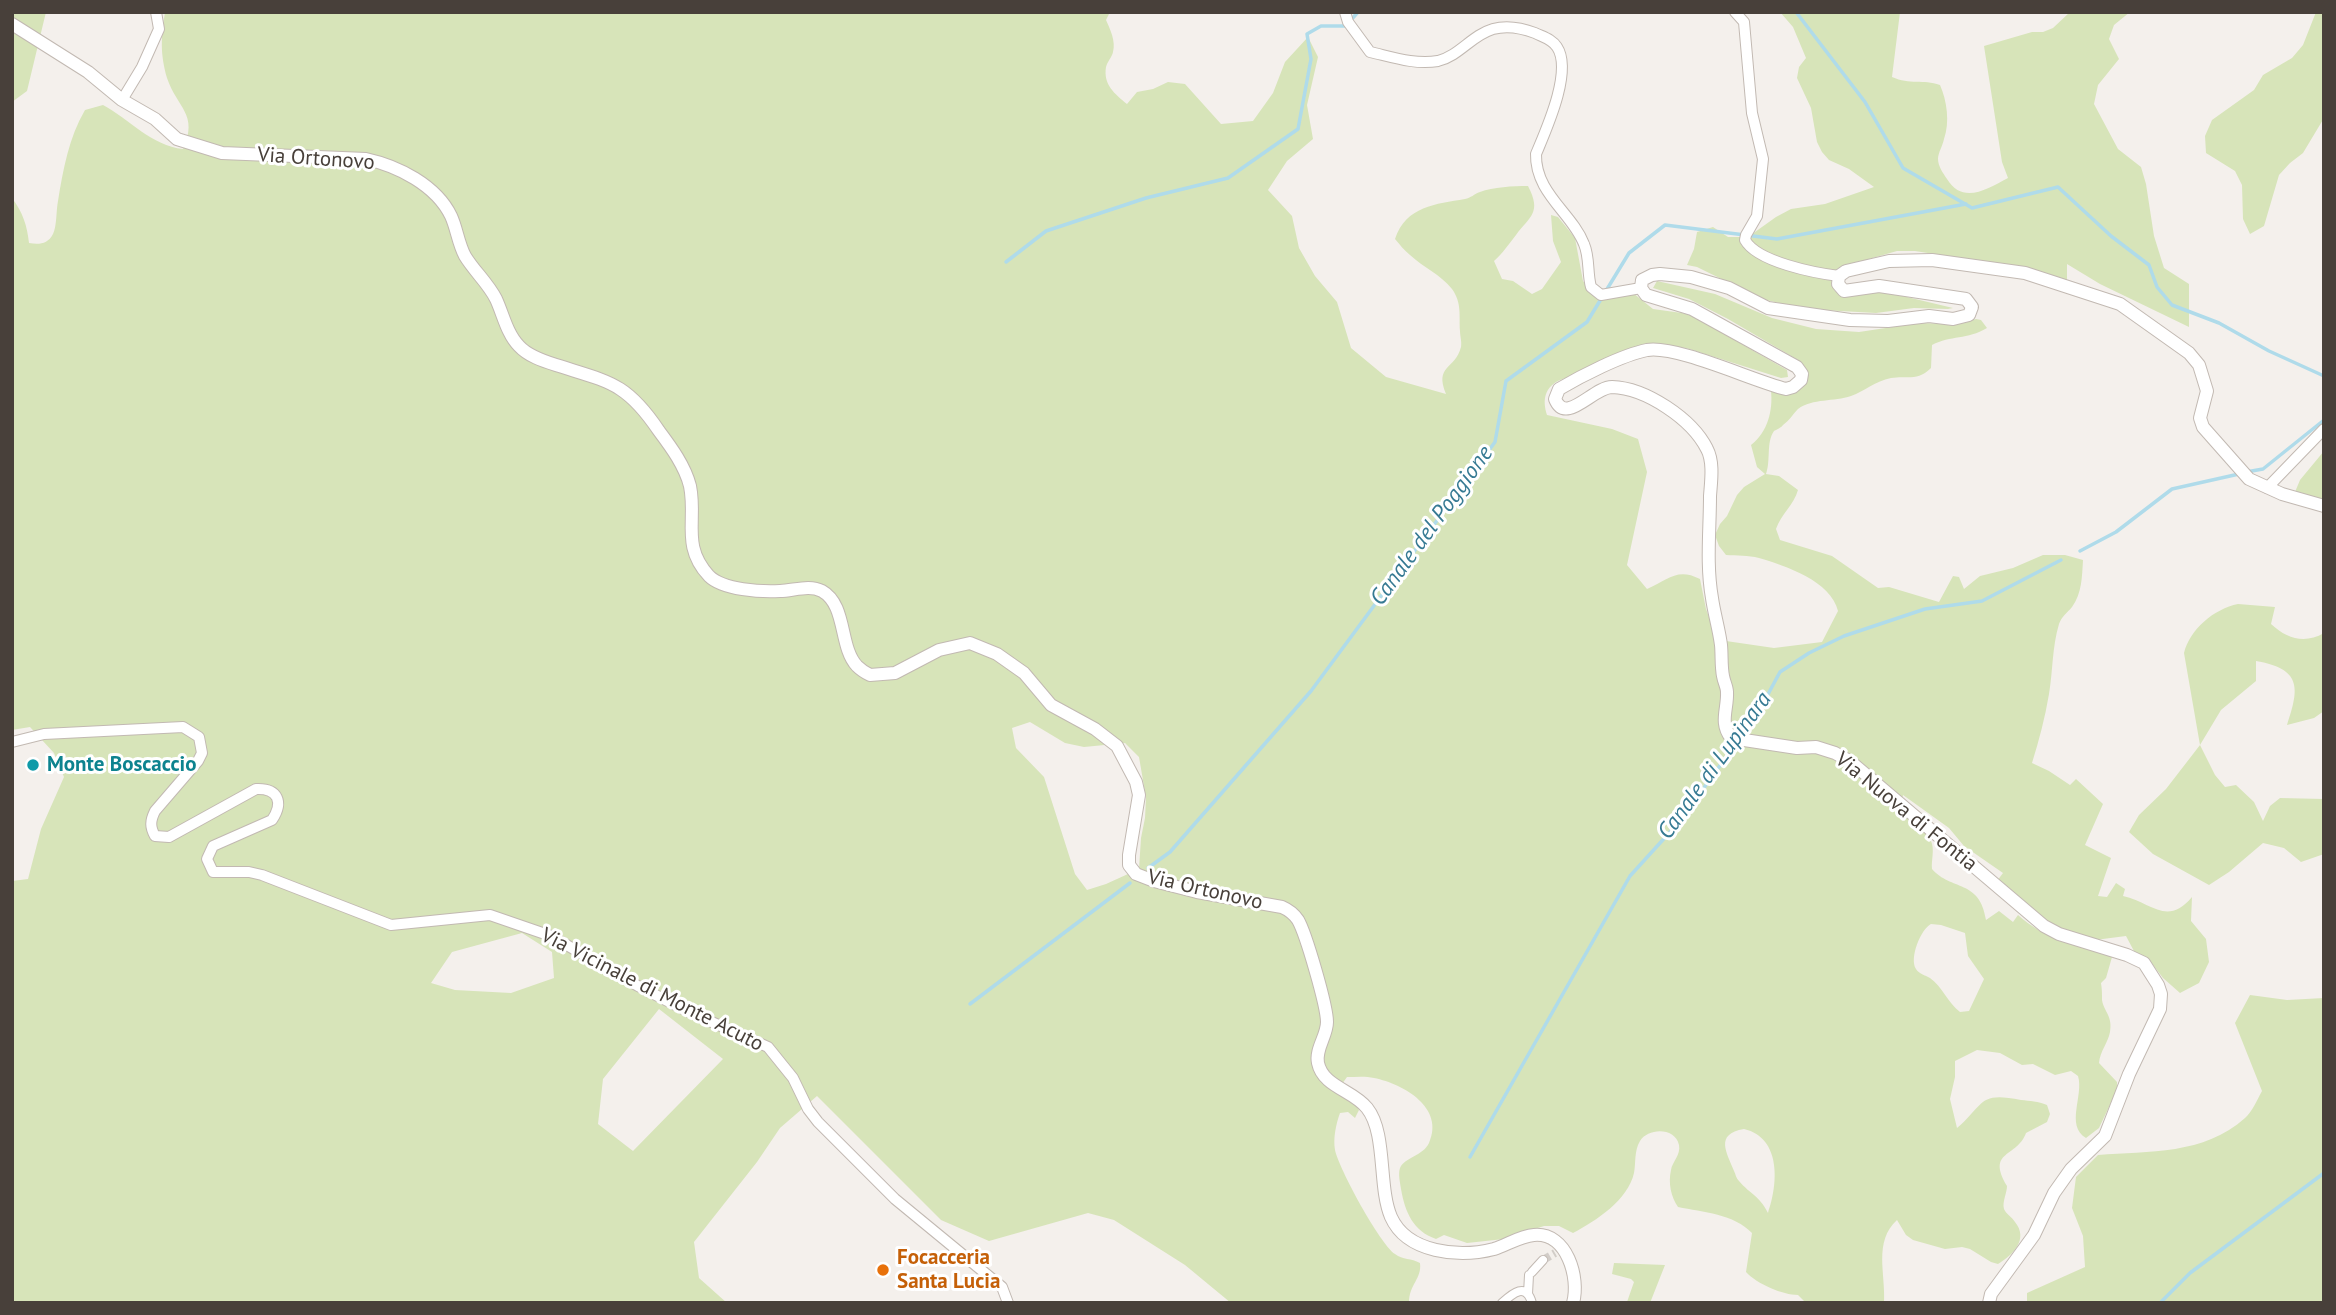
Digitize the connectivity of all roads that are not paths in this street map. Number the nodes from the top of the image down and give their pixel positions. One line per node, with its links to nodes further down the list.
1 (156, 12): 5 (street)
2 (1735, 12): 6 (street)
3 (1346, 17): 7 (street)
4 (12, 24): 5 (street, Via Ortonovo)
5 (122, 100): 16 (street, Via Ortonovo)
6 (1839, 276): 7 (street); 9 (street)
7 (1640, 288): 17 (street, Via Nuova di Fontia)
8 (2324, 429): 9 (street)
9 (2267, 488): 10 (street)
10 (2324, 506)
11 (12, 742): 14 (street, Via Vicinale di Monte Acuto)
12 (1544, 1260): 13 (street)
13 (1530, 1298): 15 (street)
14 (1008, 1303)
15 (1502, 1303)
16 (1573, 1303)
17 (1989, 1303)

